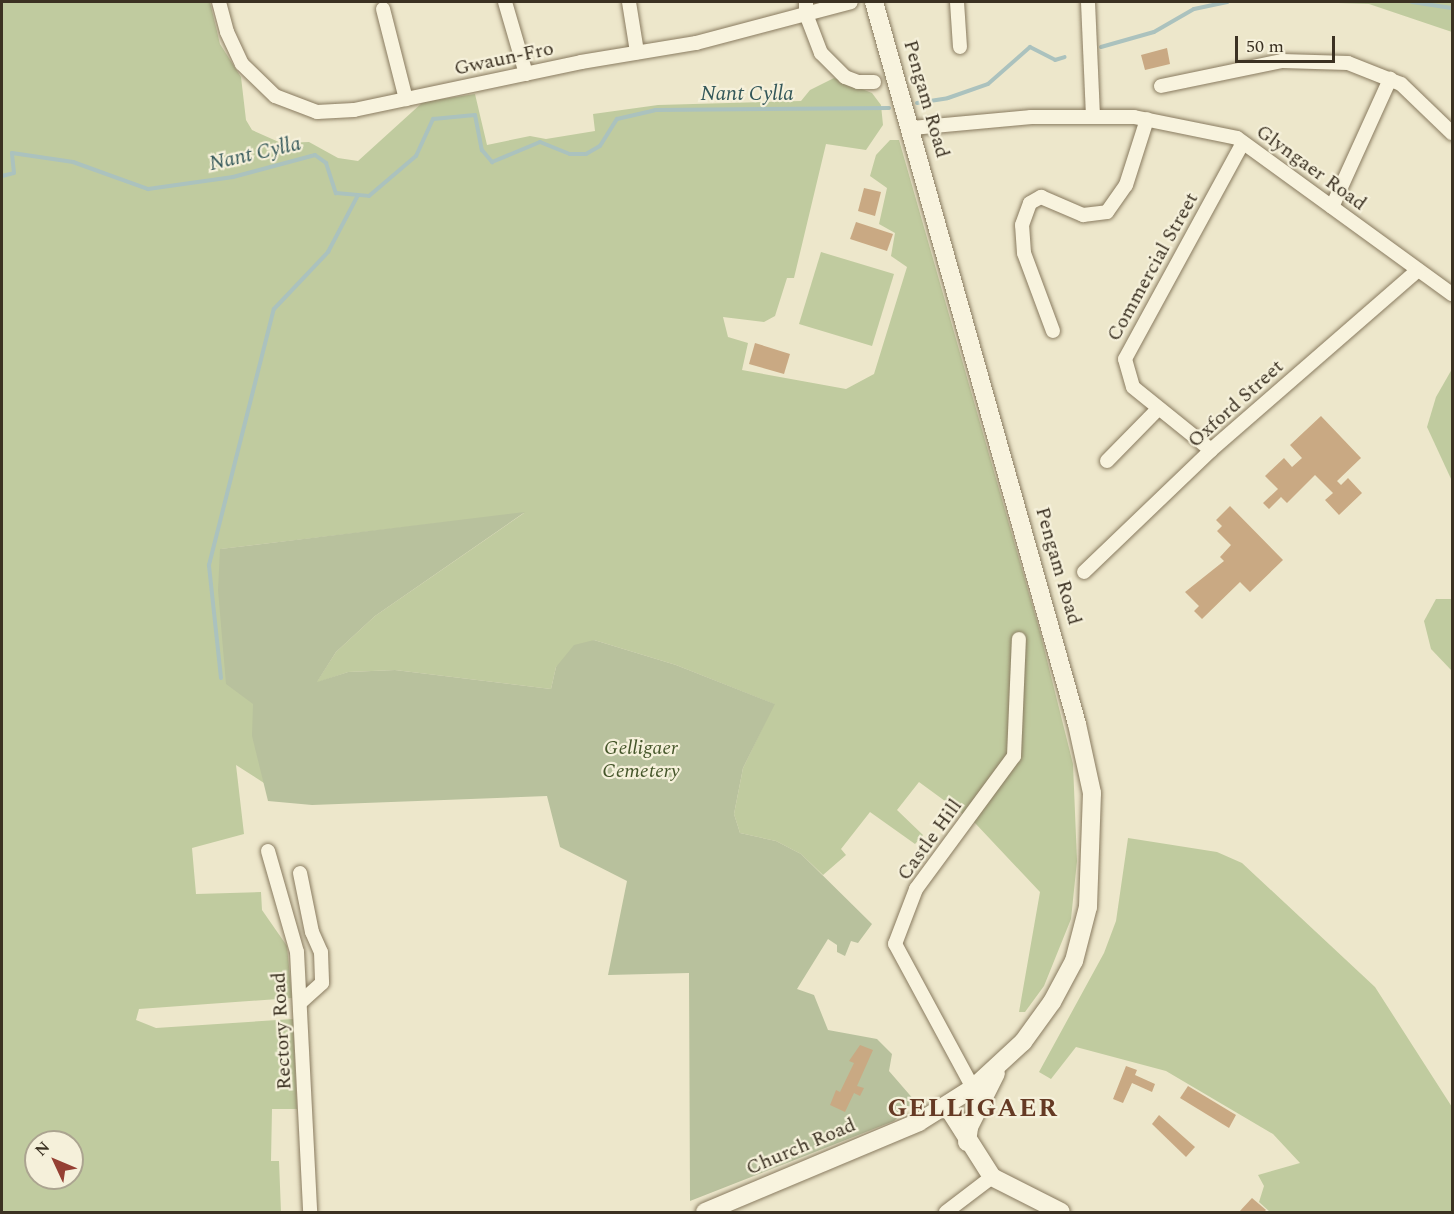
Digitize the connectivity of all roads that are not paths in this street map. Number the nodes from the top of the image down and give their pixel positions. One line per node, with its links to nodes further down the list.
1 (219, 2): 16 (street, Gwaun-Fro)
2 (505, 2): 12 (street)
3 (629, 2): 11 (street)
4 (851, 2): 8 (street, Gwaun-Fro)
5 (874, 2): 19 (main road, Pengam Road)
6 (957, 2): 10 (street)
7 (1088, 2): 17 (street)
8 (806, 8): 11 (street, Gwaun-Fro); 14 (street)
9 (383, 9): 16 (street)
10 (960, 47)
11 (637, 52): 12 (street, Gwaun-Fro)
12 (526, 74): 16 (street, Gwaun-Fro)
13 (1390, 79): 15 (street); 20 (street); 22 (street)
14 (874, 82)
15 (1161, 86)
16 (406, 99)
17 (1093, 117): 18 (street, Glyngaer Road); 19 (street, Glyngaer Road)
18 (1147, 119): 21 (street, Glyngaer Road); 25 (street)
19 (912, 128): 34 (main road, Pengam Road)
20 (1452, 133)
21 (1243, 143): 22 (street, Glyngaer Road); 26 (street, Commercial Street)
22 (1332, 207): 23 (street, Glyngaer Road)
23 (1418, 270): 24 (street, Glyngaer Road); 27 (street, Oxford Street)
24 (1452, 294)
25 (1053, 331)
26 (1158, 409): 27 (street, Commercial Street); 28 (street)
27 (1211, 450): 29 (street, Oxford Street)
28 (1107, 460)
29 (1084, 572)
30 (1019, 639): 35 (street, Castle Hill)
31 (268, 851): 33 (street, Rectory Road)
32 (300, 873): 33 (street)
33 (301, 1002): 39 (street, Rectory Road)
34 (999, 1066): 35 (main road, Pengam Road); 37 (main road)
35 (973, 1089): 36 (main road, Pengam Road)
36 (947, 1106): 37 (main road); 40 (main road, Church Road)
37 (967, 1142): 38 (main road)
38 (992, 1177): 41 (street); 42 (main road)
39 (310, 1212)
40 (705, 1212)
41 (946, 1212)
42 (1061, 1212)

